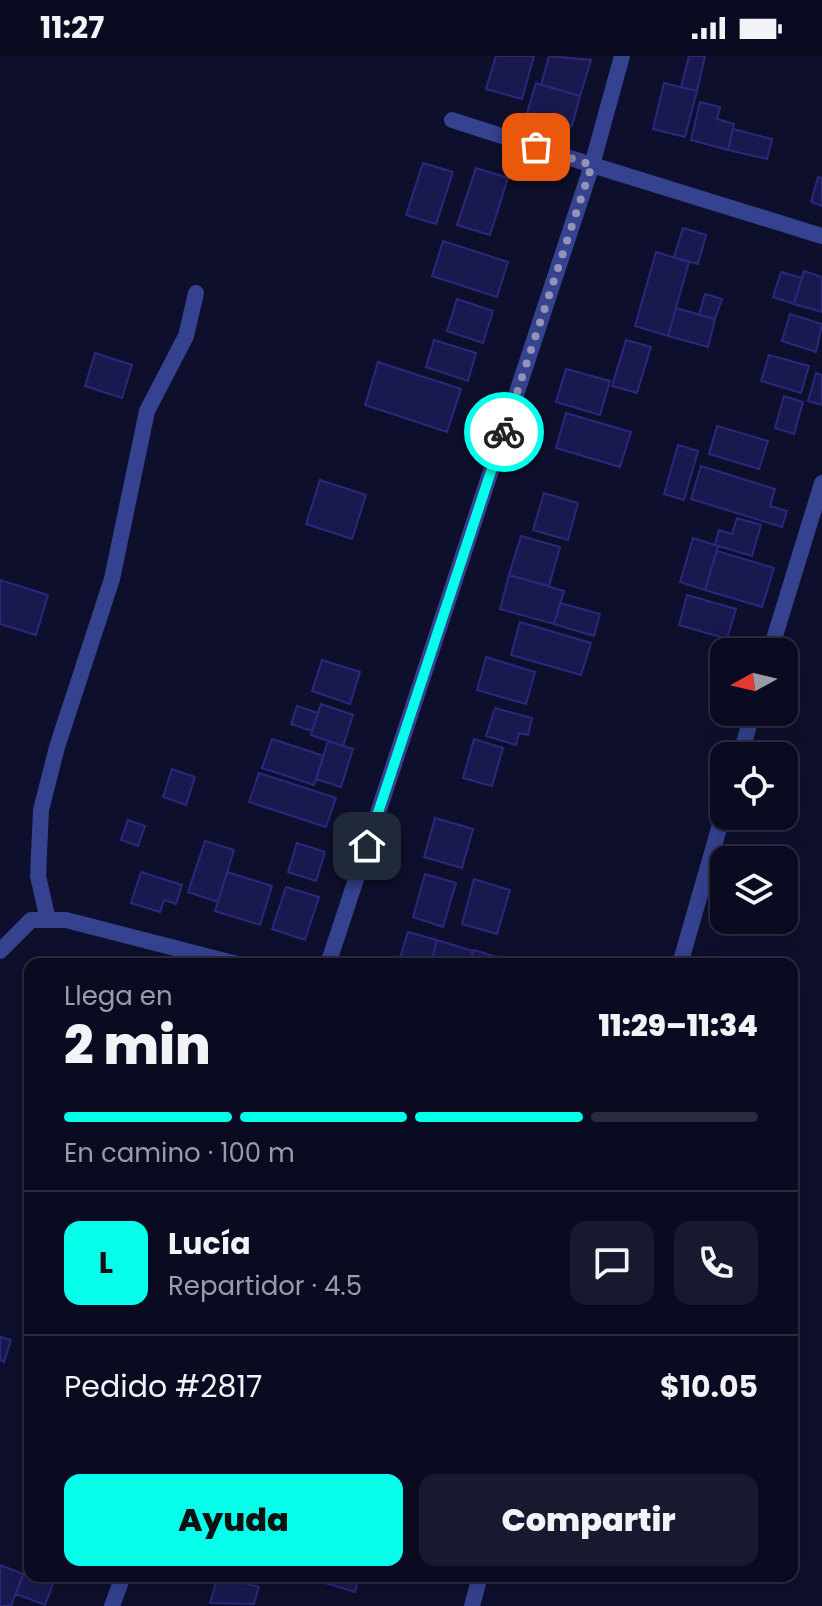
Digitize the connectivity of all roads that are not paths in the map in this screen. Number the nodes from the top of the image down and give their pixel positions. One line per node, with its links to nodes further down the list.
1 (622, 56): 3 (street)
2 (452, 120): 3 (street)
3 (592, 165): 4 (street); 12 (street)
4 (822, 236)
5 (196, 293): 9 (street)
6 (822, 483): 7 (street)
7 (774, 638)
8 (719, 830): 13 (street)
9 (48, 920): 10 (street); 11 (street)
10 (0, 951)
11 (214, 958)
12 (330, 958)
13 (682, 958)
14 (121, 1582): 16 (street)
15 (478, 1582): 17 (street)
16 (112, 1606)
17 (472, 1606)

